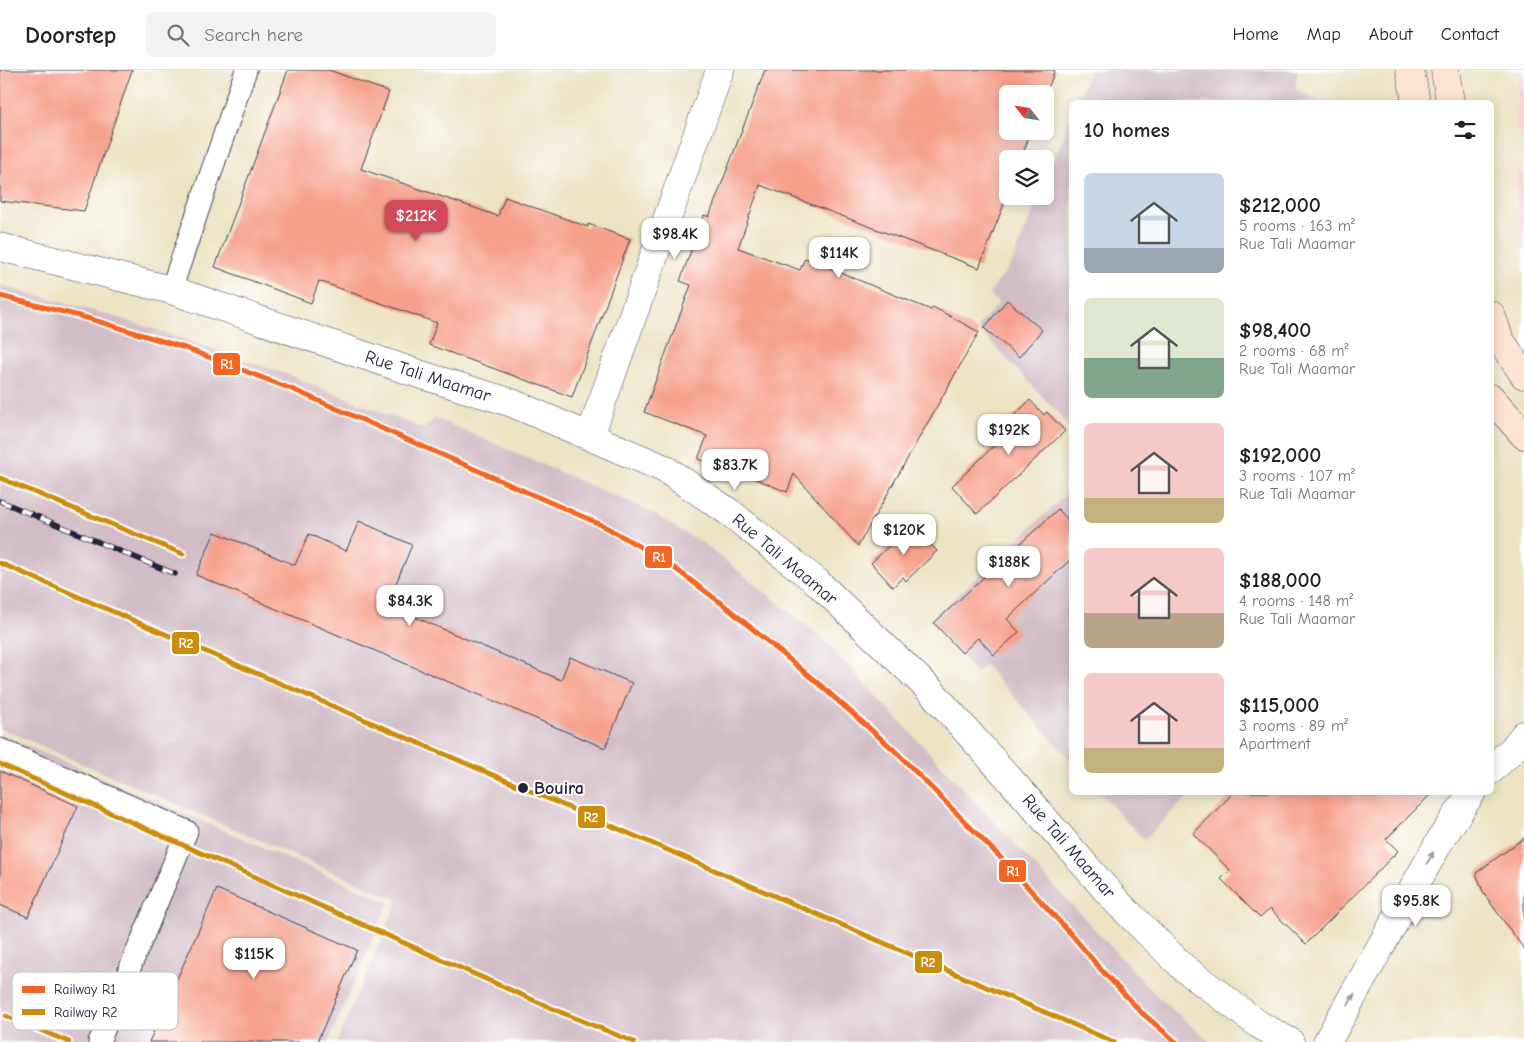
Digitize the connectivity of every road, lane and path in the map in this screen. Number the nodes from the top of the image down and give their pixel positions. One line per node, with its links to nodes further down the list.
1 (246, 70): 8 (lane)
2 (720, 70): 12 (street)
3 (1410, 70): 5 (main road)
4 (1445, 70): 6 (main road)
5 (1416, 100)
6 (1450, 100)
7 (0, 247): 8 (street, Rue Tali Maamar)
8 (171, 290): 12 (street, Rue Tali Maamar)
9 (1494, 323): 10 (main road)
10 (1524, 375)
11 (1494, 401): 13 (main road)
12 (590, 436): 21 (street, Rue Tali Maamar)
13 (1524, 436)
14 (1524, 734): 16 (street)
15 (0, 749): 18 (lane)
16 (1494, 767)
17 (1470, 795): 22 (street, one-way to 17)
18 (128, 972)
19 (104, 1030): 20 (lane)
20 (99, 1042)
21 (1290, 1042)
22 (1327, 1042)

